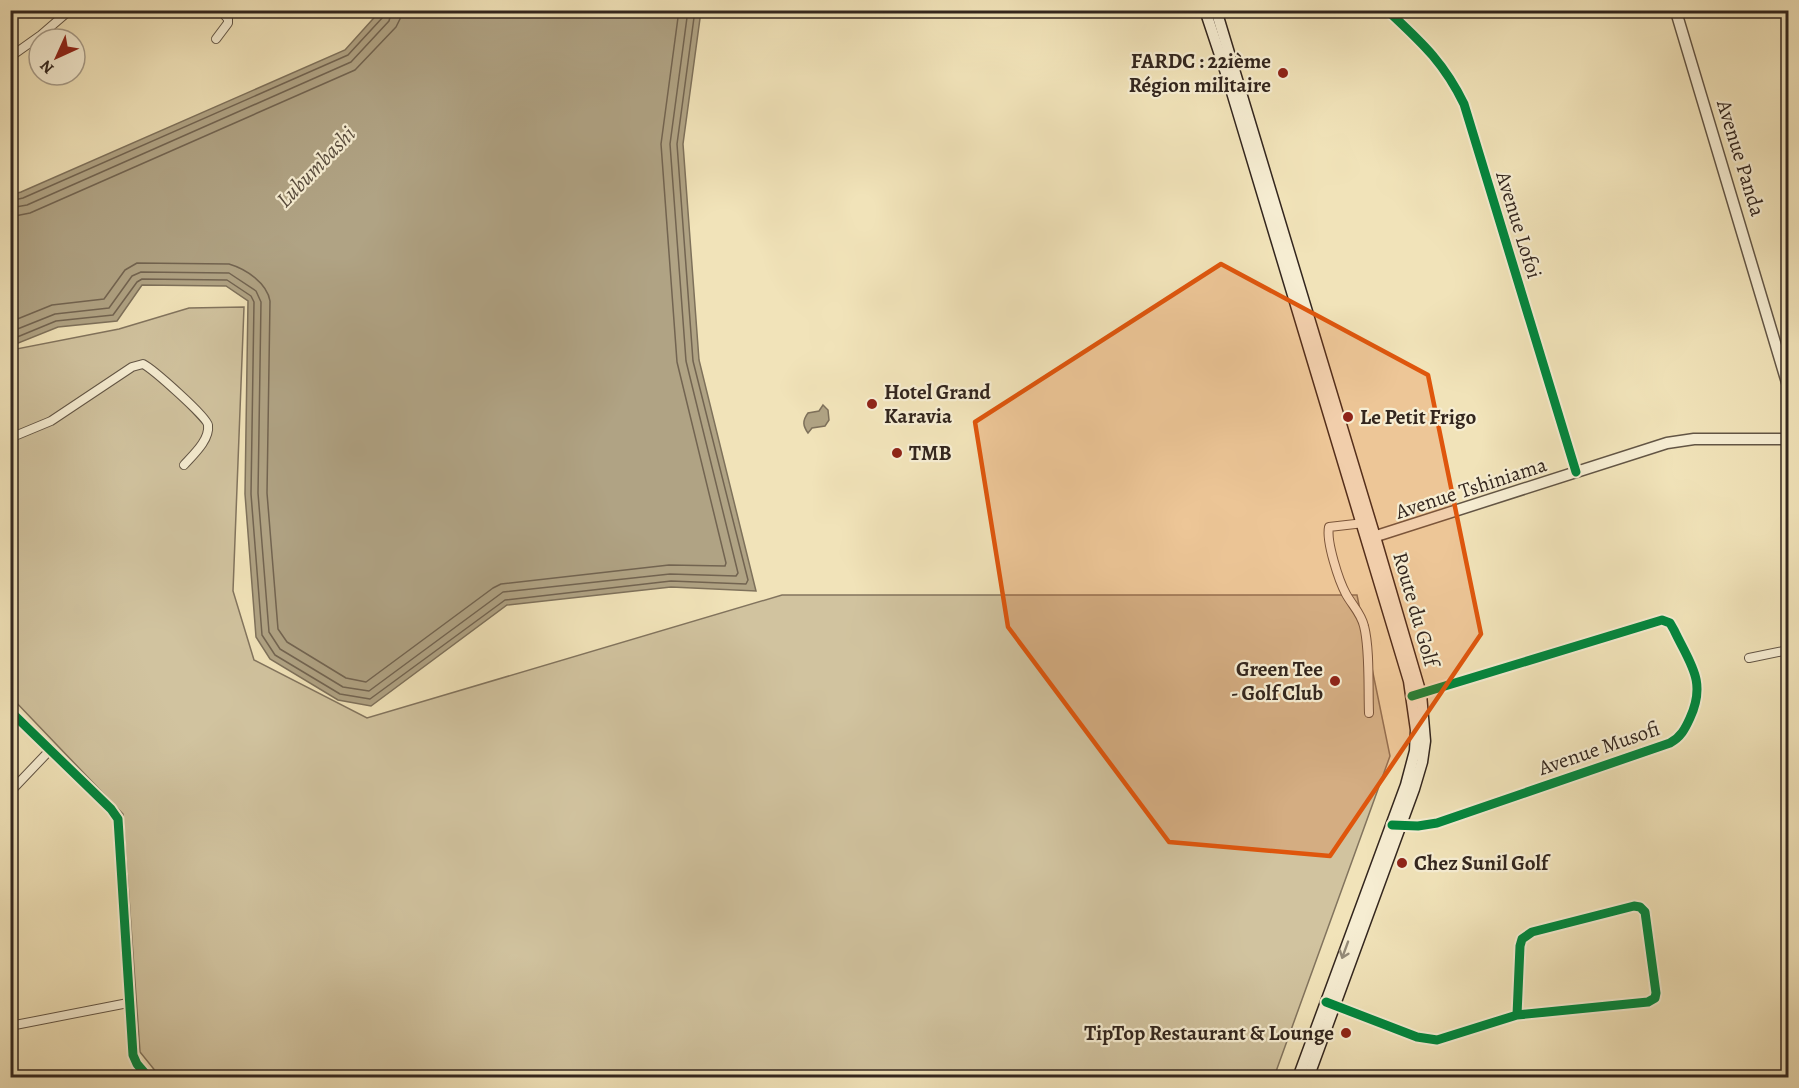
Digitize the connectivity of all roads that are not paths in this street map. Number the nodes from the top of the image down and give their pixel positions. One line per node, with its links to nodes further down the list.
1 (70, 10): 8 (street)
2 (220, 10): 7 (street)
3 (1205, 10): 14 (main road)
4 (1216, 10): 14 (main road, Route du Golf)
5 (1387, 10): 13 (street, Avenue Lofoi)
6 (1678, 11): 9 (main road, Avenue Panda)
7 (216, 39)
8 (10, 57)
9 (1788, 386)
10 (10, 438): 12 (street)
11 (1788, 440): 13 (main road, Avenue Tshiniama)
12 (184, 465)
13 (1576, 472): 15 (main road, Avenue Tshiniama)
14 (1367, 522): 15 (main road, Route du Golf); 20 (street)
15 (1371, 538): 18 (main road, Route du Golf)
16 (1788, 650): 17 (street)
17 (1749, 658)
18 (1416, 695): 23 (main road, Route du Golf); 23 (street, Avenue Musofi)
19 (10, 711): 21 (street)
20 (1369, 714)
21 (51, 749): 22 (street); 24 (street)
22 (10, 792)
23 (1396, 826): 25 (main road, Route du Golf)
24 (128, 1003): 27 (street); 28 (street)
25 (1331, 1004): 26 (street); 29 (main road); 30 (main road, Route du Golf)
26 (1517, 1016): 26 (street)
27 (10, 1026)
28 (148, 1077)
29 (1298, 1077)
30 (1308, 1077)

